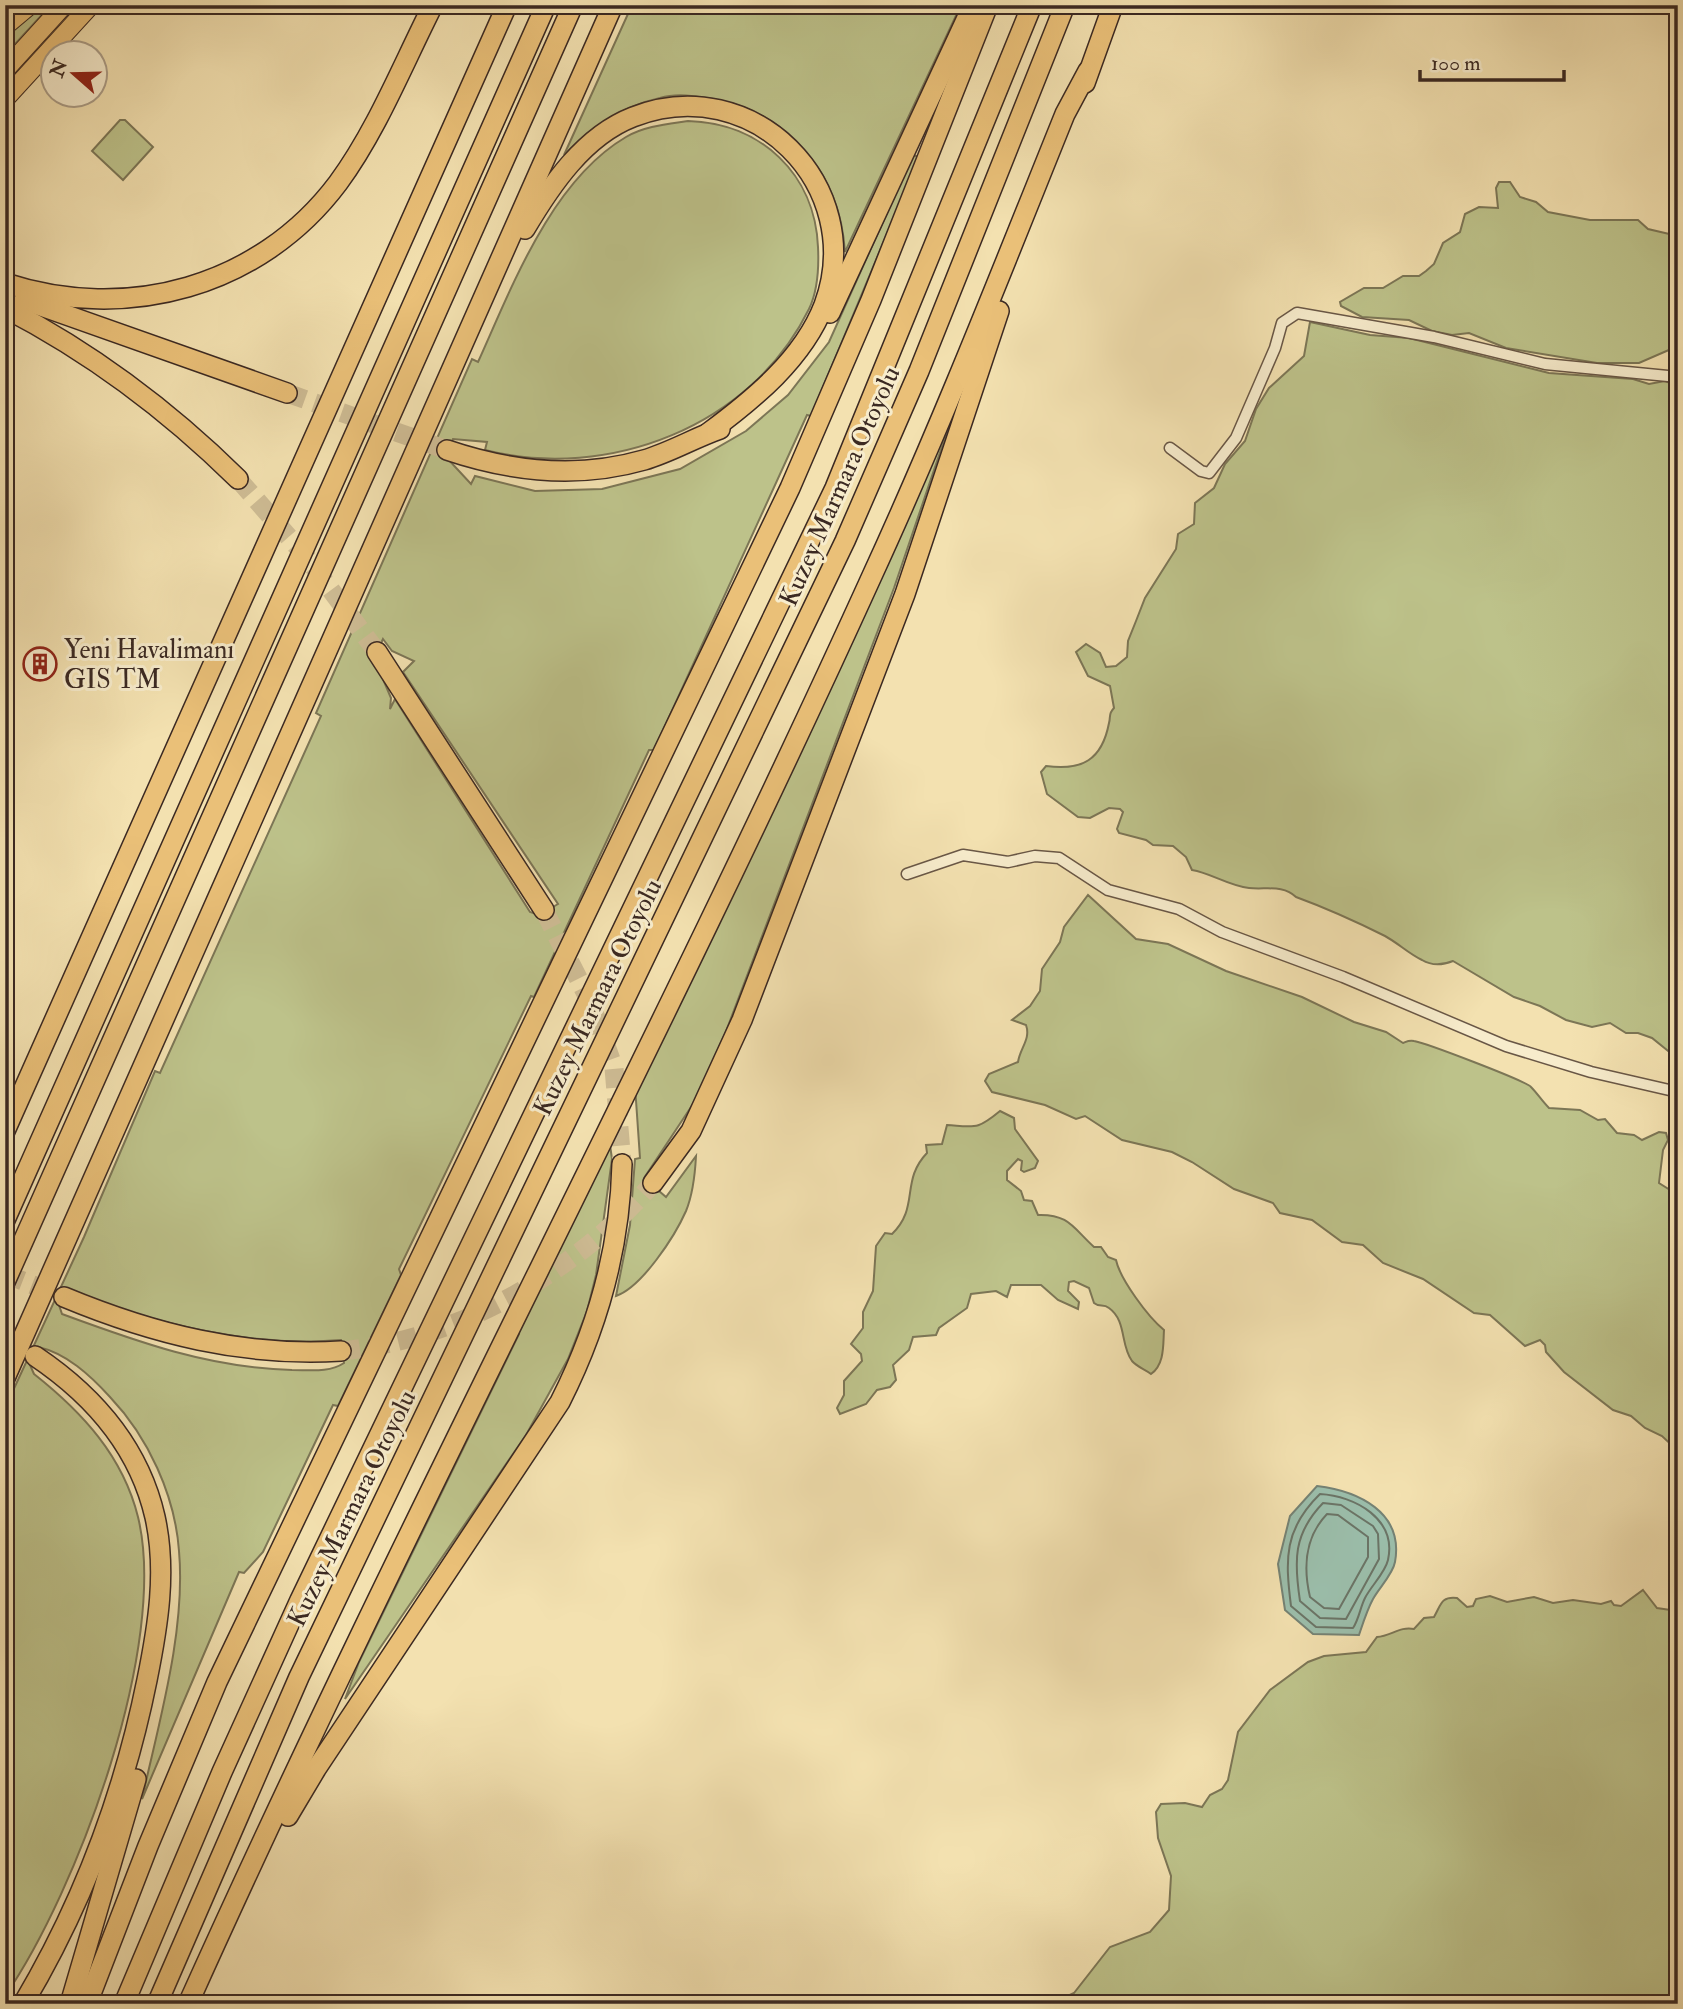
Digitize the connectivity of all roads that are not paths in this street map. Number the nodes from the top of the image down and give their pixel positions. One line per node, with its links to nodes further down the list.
1 (30, 5): 14 (main road)
2 (64, 5): 15 (main road)
3 (91, 5): 17 (main road)
4 (433, 5): 18 (highway)
5 (507, 5): 32 (highway)
6 (546, 5): 35 (highway)
7 (573, 5): 36 (highway)
8 (613, 5): 25 (highway)
9 (973, 5): 23 (highway)
10 (988, 5): 44 (highway)
11 (1032, 5): 45 (highway, Kuzey Marmara Otoyolu)
12 (1065, 5): 46 (highway, Kuzey Marmara Otoyolu)
13 (1113, 5): 16 (highway)
14 (5, 26)
15 (5, 69)
16 (1088, 71): 34 (highway); 47 (highway)
17 (5, 99)
18 (5, 283)
19 (5, 294): 22 (highway)
20 (5, 308): 27 (highway)
21 (1678, 377): 24 (street)
22 (287, 393)
23 (708, 433): 25 (highway); 26 (highway)
24 (1170, 448)
25 (418, 450): 40 (highway)
26 (447, 450)
27 (238, 479)
28 (377, 652): 30 (highway)
29 (907, 874): 31 (street)
30 (544, 910)
31 (1678, 1092)
32 (5, 1131)
33 (622, 1164): 48 (highway)
34 (653, 1183)
35 (5, 1220)
36 (5, 1282)
37 (64, 1297): 38 (highway)
38 (341, 1351)
39 (35, 1356): 41 (highway)
40 (5, 1378)
41 (160, 1564): 42 (highway); 43 (highway)
42 (23, 2004)
43 (70, 2004)
44 (87, 2004)
45 (124, 2004)
46 (157, 2004)
47 (188, 2004)
48 (200, 2004)

